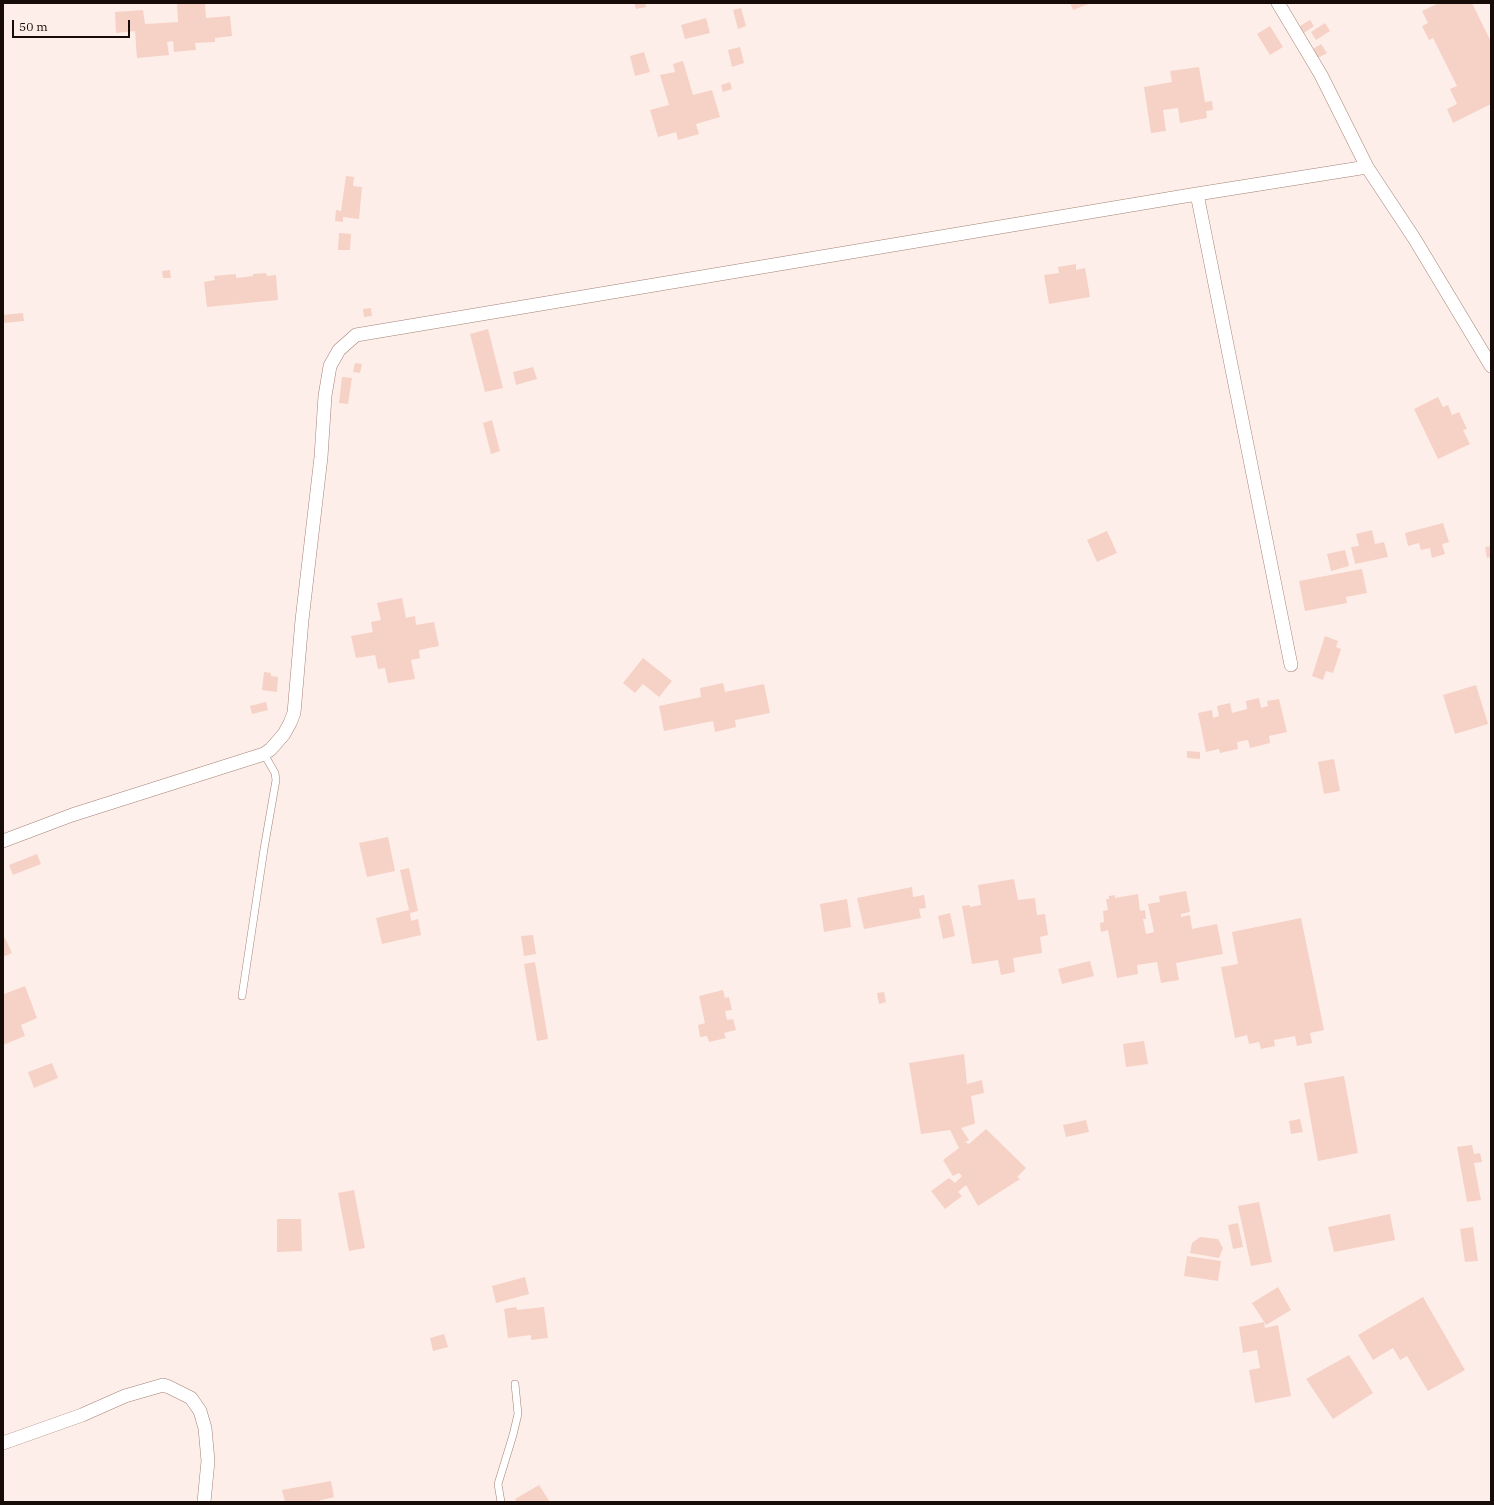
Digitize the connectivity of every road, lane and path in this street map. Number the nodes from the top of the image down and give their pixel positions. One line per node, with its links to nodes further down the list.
1 (1278, 3): 2 (street)
2 (1367, 167): 3 (street); 4 (street)
3 (1197, 194): 5 (street); 6 (street)
4 (1491, 366)
5 (1292, 665)
6 (264, 754): 7 (street); 8 (lane)
7 (3, 841)
8 (242, 996)
9 (516, 1384): 12 (lane)
10 (3, 1443): 11 (street)
11 (204, 1502)
12 (501, 1502)

